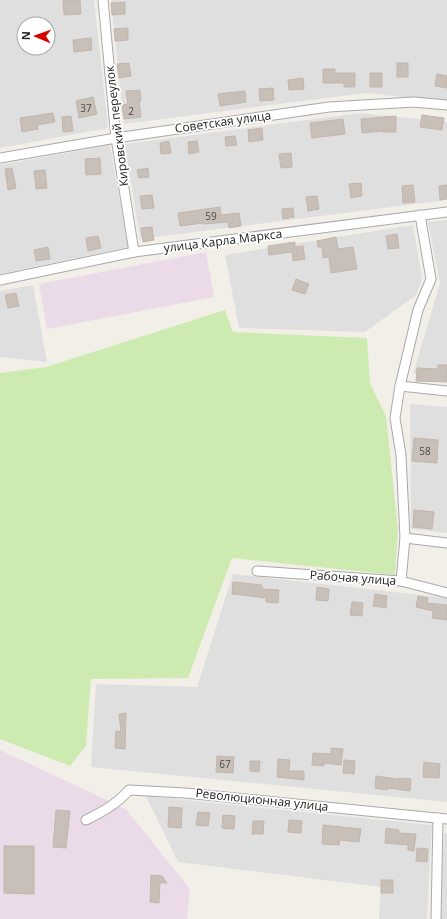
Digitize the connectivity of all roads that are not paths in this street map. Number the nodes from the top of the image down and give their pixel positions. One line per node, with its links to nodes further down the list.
1 (103, 0): 3 (street, Кировский переулок)
2 (447, 105): 3 (street, Советская улица)
3 (116, 138): 4 (street, Советская улица); 7 (street, Кировский переулок)
4 (0, 158)
5 (447, 212): 6 (street, улица Карла Маркса)
6 (420, 215): 7 (street, улица Карла Маркса); 9 (street)
7 (134, 252): 8 (street, улица Карла Маркса)
8 (0, 280)
9 (400, 386): 10 (street); 11 (street)
10 (447, 391)
11 (405, 538): 12 (street); 14 (street)
12 (447, 543)
13 (257, 571): 14 (street, Рабочая улица)
14 (401, 581): 15 (street, Рабочая улица)
15 (447, 593)
16 (442, 819): 17 (street, Революционная улица); 18 (street)
17 (86, 820)
18 (436, 919)

